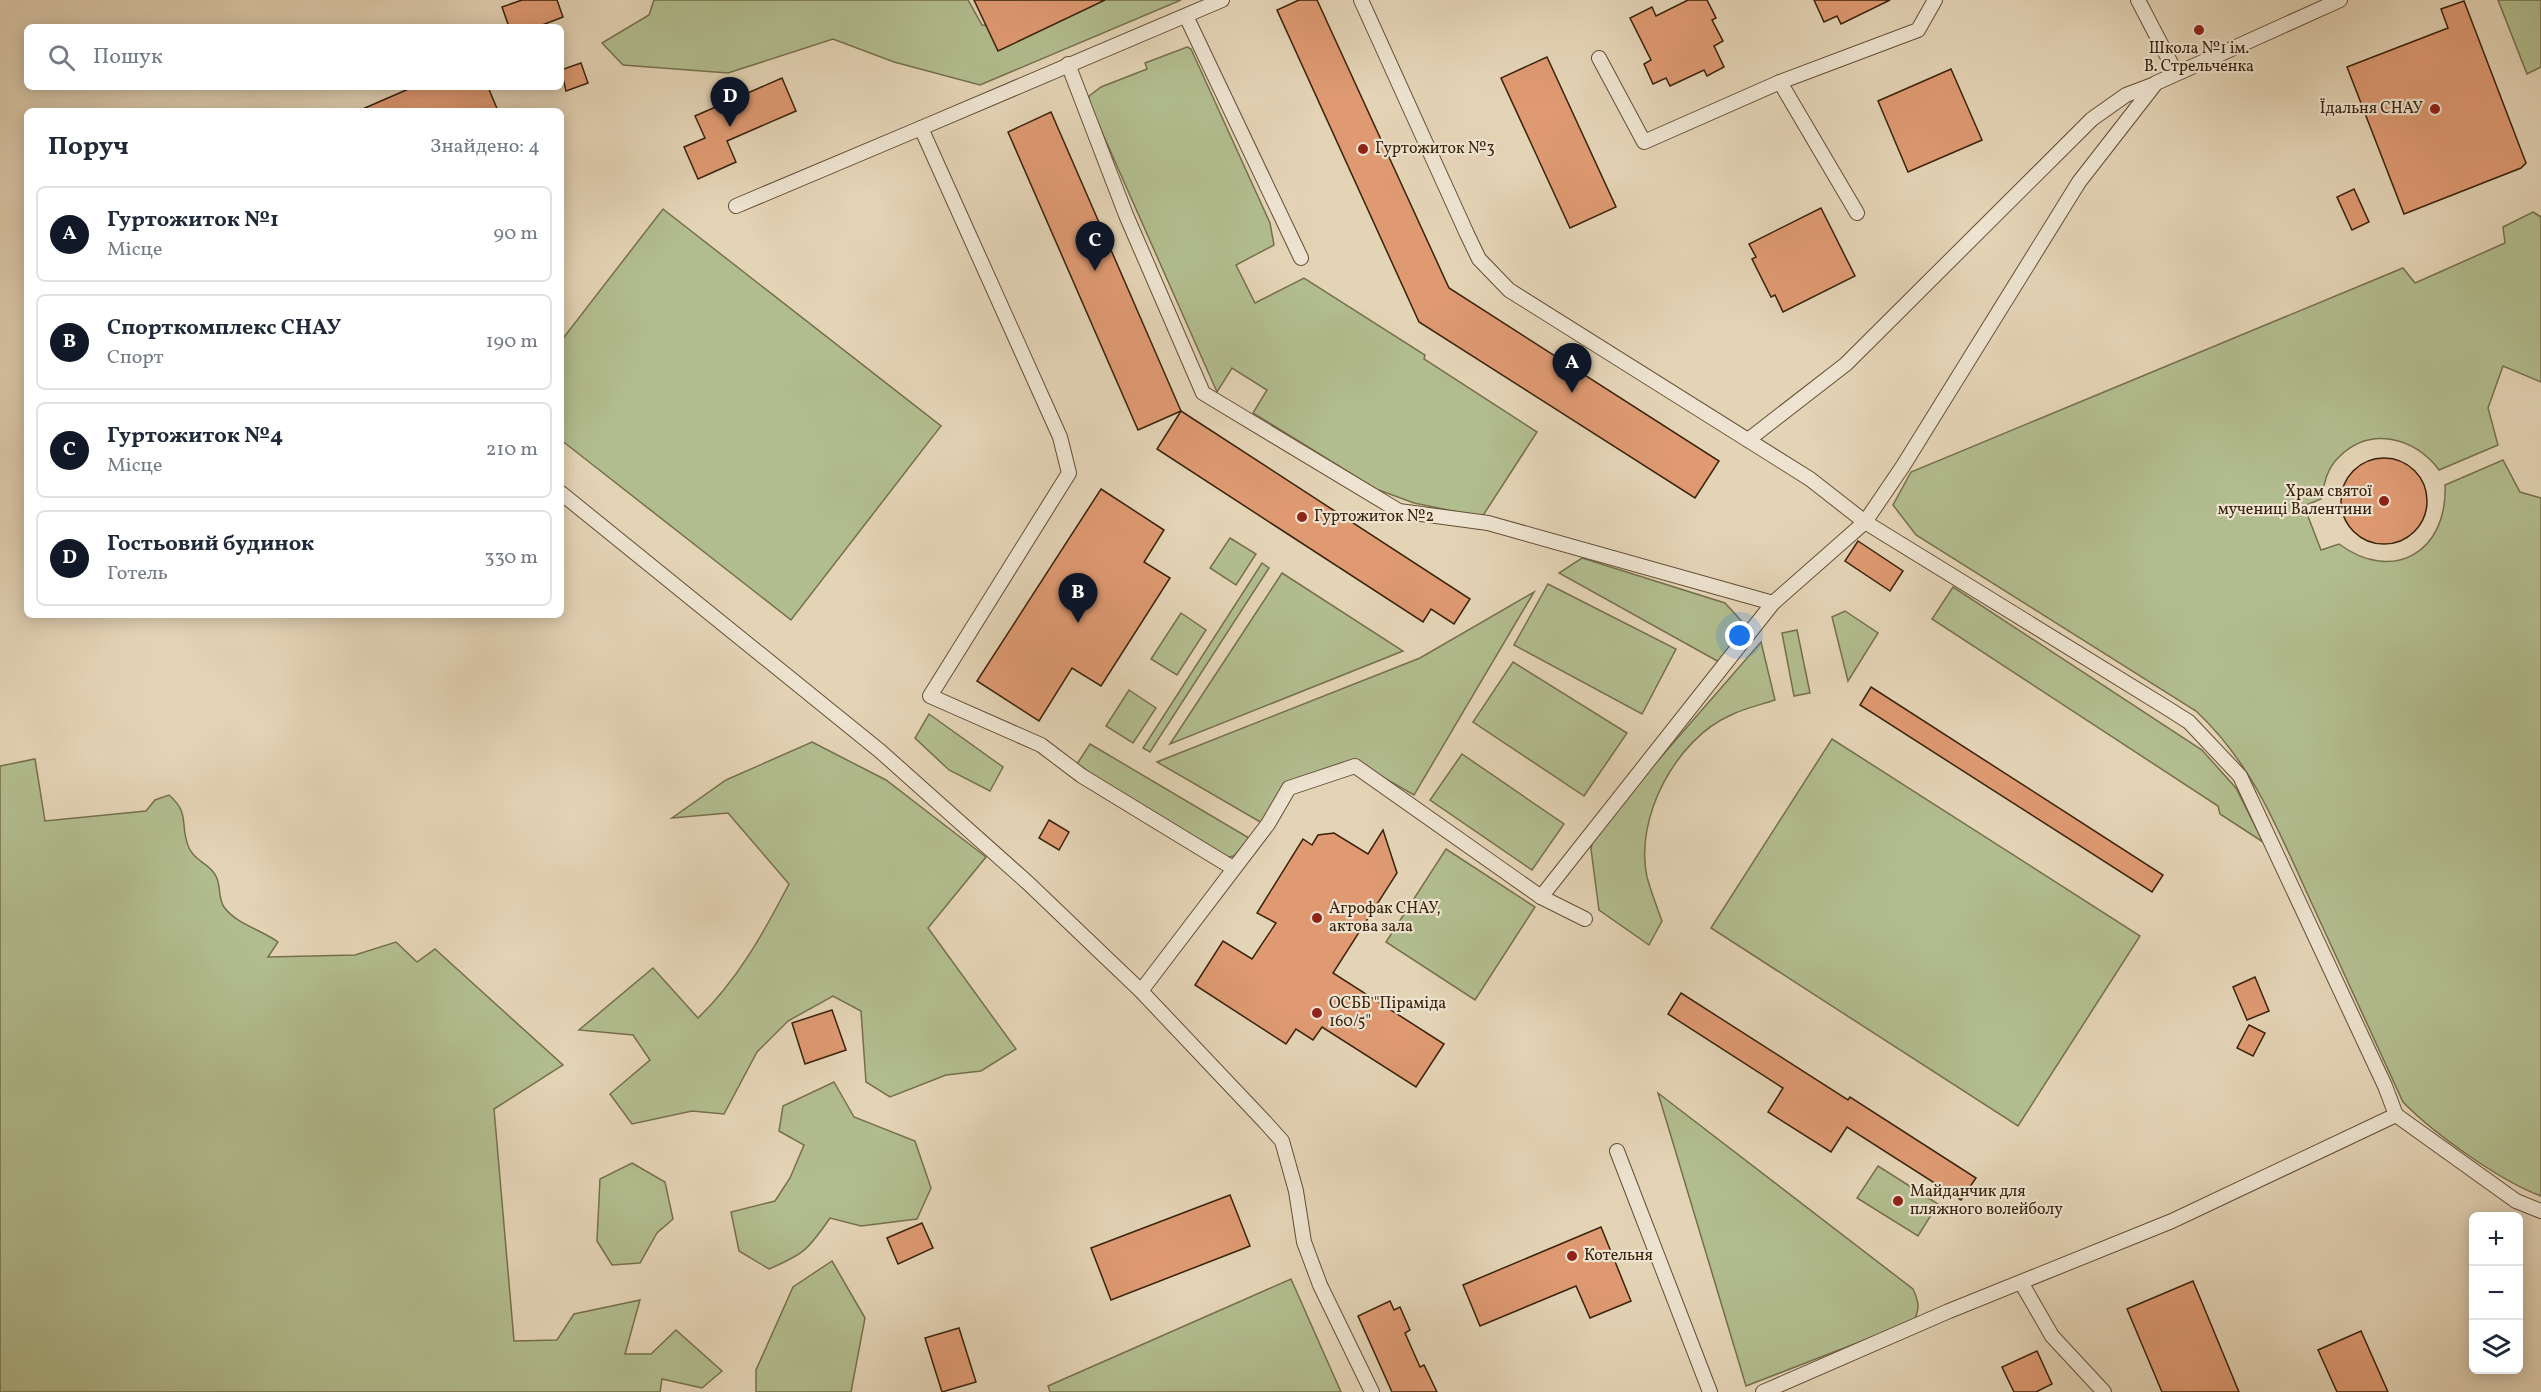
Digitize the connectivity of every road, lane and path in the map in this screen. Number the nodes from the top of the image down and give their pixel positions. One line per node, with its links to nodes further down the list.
1 (1222, 0): 6 (lane)
2 (1361, 0): 16 (lane)
3 (1935, 0): 10 (lane)
4 (2138, 0): 9 (lane)
5 (2340, 0): 9 (lane)
6 (1186, 16): 8 (lane); 15 (lane)
7 (1599, 58): 10 (lane)
8 (1068, 64): 12 (lane); 19 (lane)
9 (2176, 74): 11 (lane)
10 (1780, 82): 14 (lane)
11 (2156, 83): 16 (lane); 18 (lane)
12 (921, 128): 13 (lane); 20 (lane)
13 (736, 206)
14 (1857, 213)
15 (1302, 258)
16 (1748, 440): 18 (lane)
17 (564, 495): 23 (lane)
18 (1865, 522): 19 (lane); 24 (lane)
19 (1773, 603): 21 (lane)
20 (1233, 868): 21 (lane); 23 (lane)
21 (1541, 897): 22 (lane)
22 (1585, 919)
23 (1141, 991): 28 (lane)
24 (2396, 1115): 26 (lane); 27 (lane)
25 (1617, 1151): 29 (lane)
26 (2541, 1211)
27 (2022, 1284): 30 (lane); 31 (lane)
28 (1372, 1392)
29 (1710, 1392)
30 (1763, 1392)
31 (2104, 1392)

